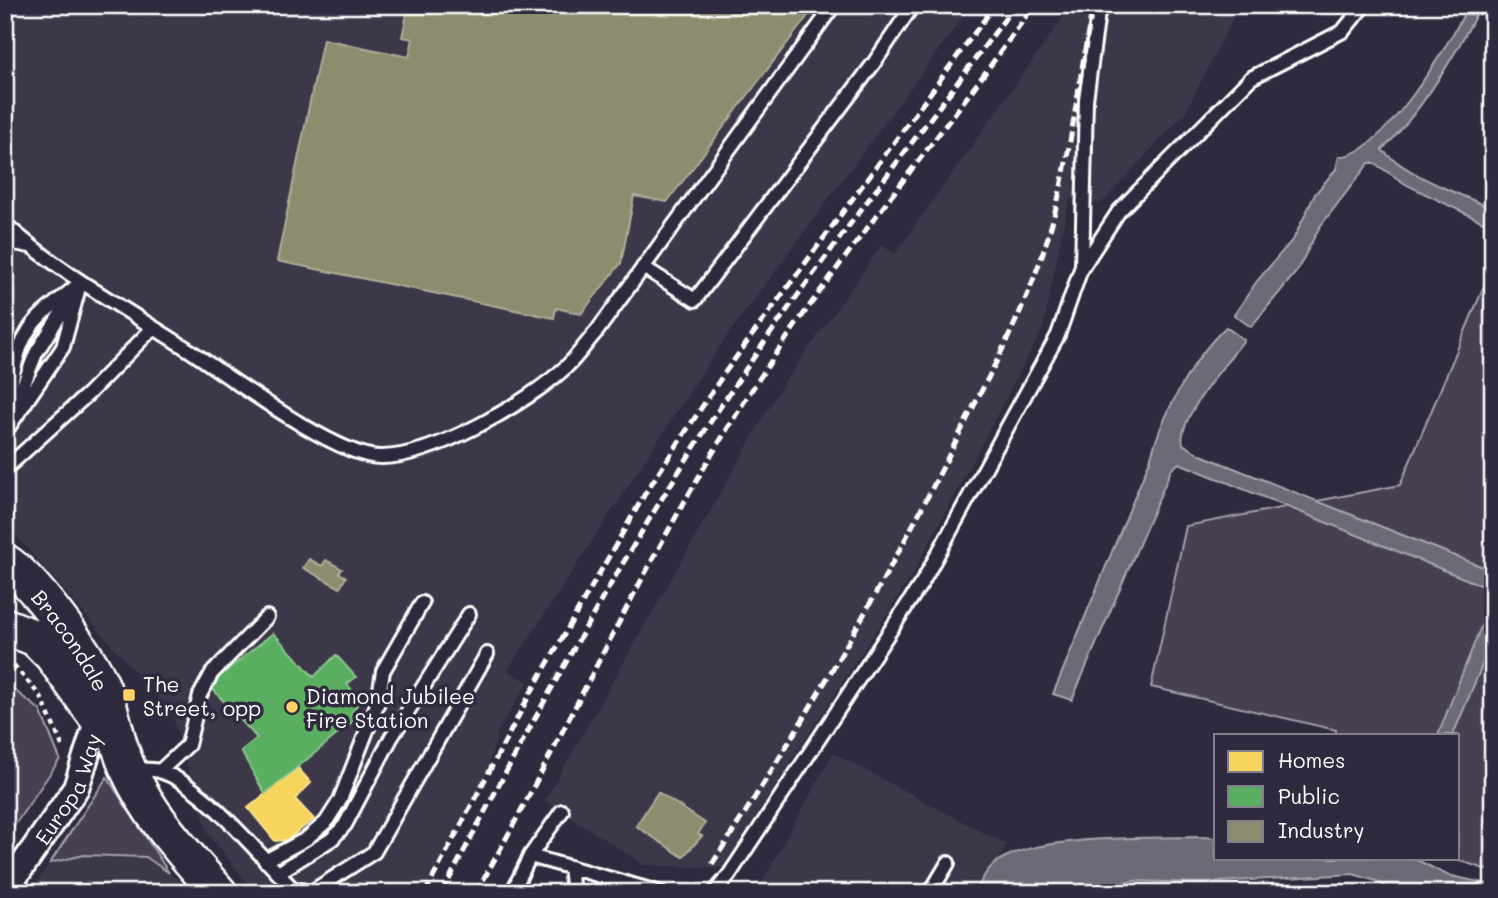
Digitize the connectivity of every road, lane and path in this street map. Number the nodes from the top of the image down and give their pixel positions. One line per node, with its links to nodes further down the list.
1 (834, 5): 9 (lane)
2 (913, 5): 9 (lane)
3 (1364, 5): 8 (lane)
4 (1098, 13): 8 (lane)
5 (5, 224): 7 (lane)
6 (5, 241): 7 (lane)
7 (31, 247): 10 (lane)
8 (1082, 266): 35 (lane)
9 (643, 267): 11 (lane)
10 (81, 282): 11 (lane); 12 (lane); 12 (lane); 12 (lane)
11 (153, 328): 13 (lane)
12 (6, 431)
13 (5, 469)
14 (5, 562): 21 (street, Bracondale)
15 (422, 603): 25 (lane)
16 (469, 614): 28 (lane)
17 (267, 617): 22 (lane)
18 (5, 626): 21 (street, Bracondale)
19 (487, 654): 29 (lane)
20 (5, 663): 21 (path)
21 (107, 726): 22 (street, Bracondale); 30 (street, Europa Way)
22 (144, 770): 25 (lane); 31 (street, Bracondale)
23 (562, 811): 24 (lane)
24 (530, 856): 27 (lane); 32 (lane)
25 (265, 861): 28 (lane)
26 (948, 863): 36 (lane)
27 (570, 867): 33 (lane); 34 (lane)
28 (278, 873): 29 (lane)
29 (293, 890)
30 (5, 891)
31 (219, 893)
32 (512, 893)
33 (573, 893)
34 (661, 893)
35 (714, 893)
36 (930, 893)

